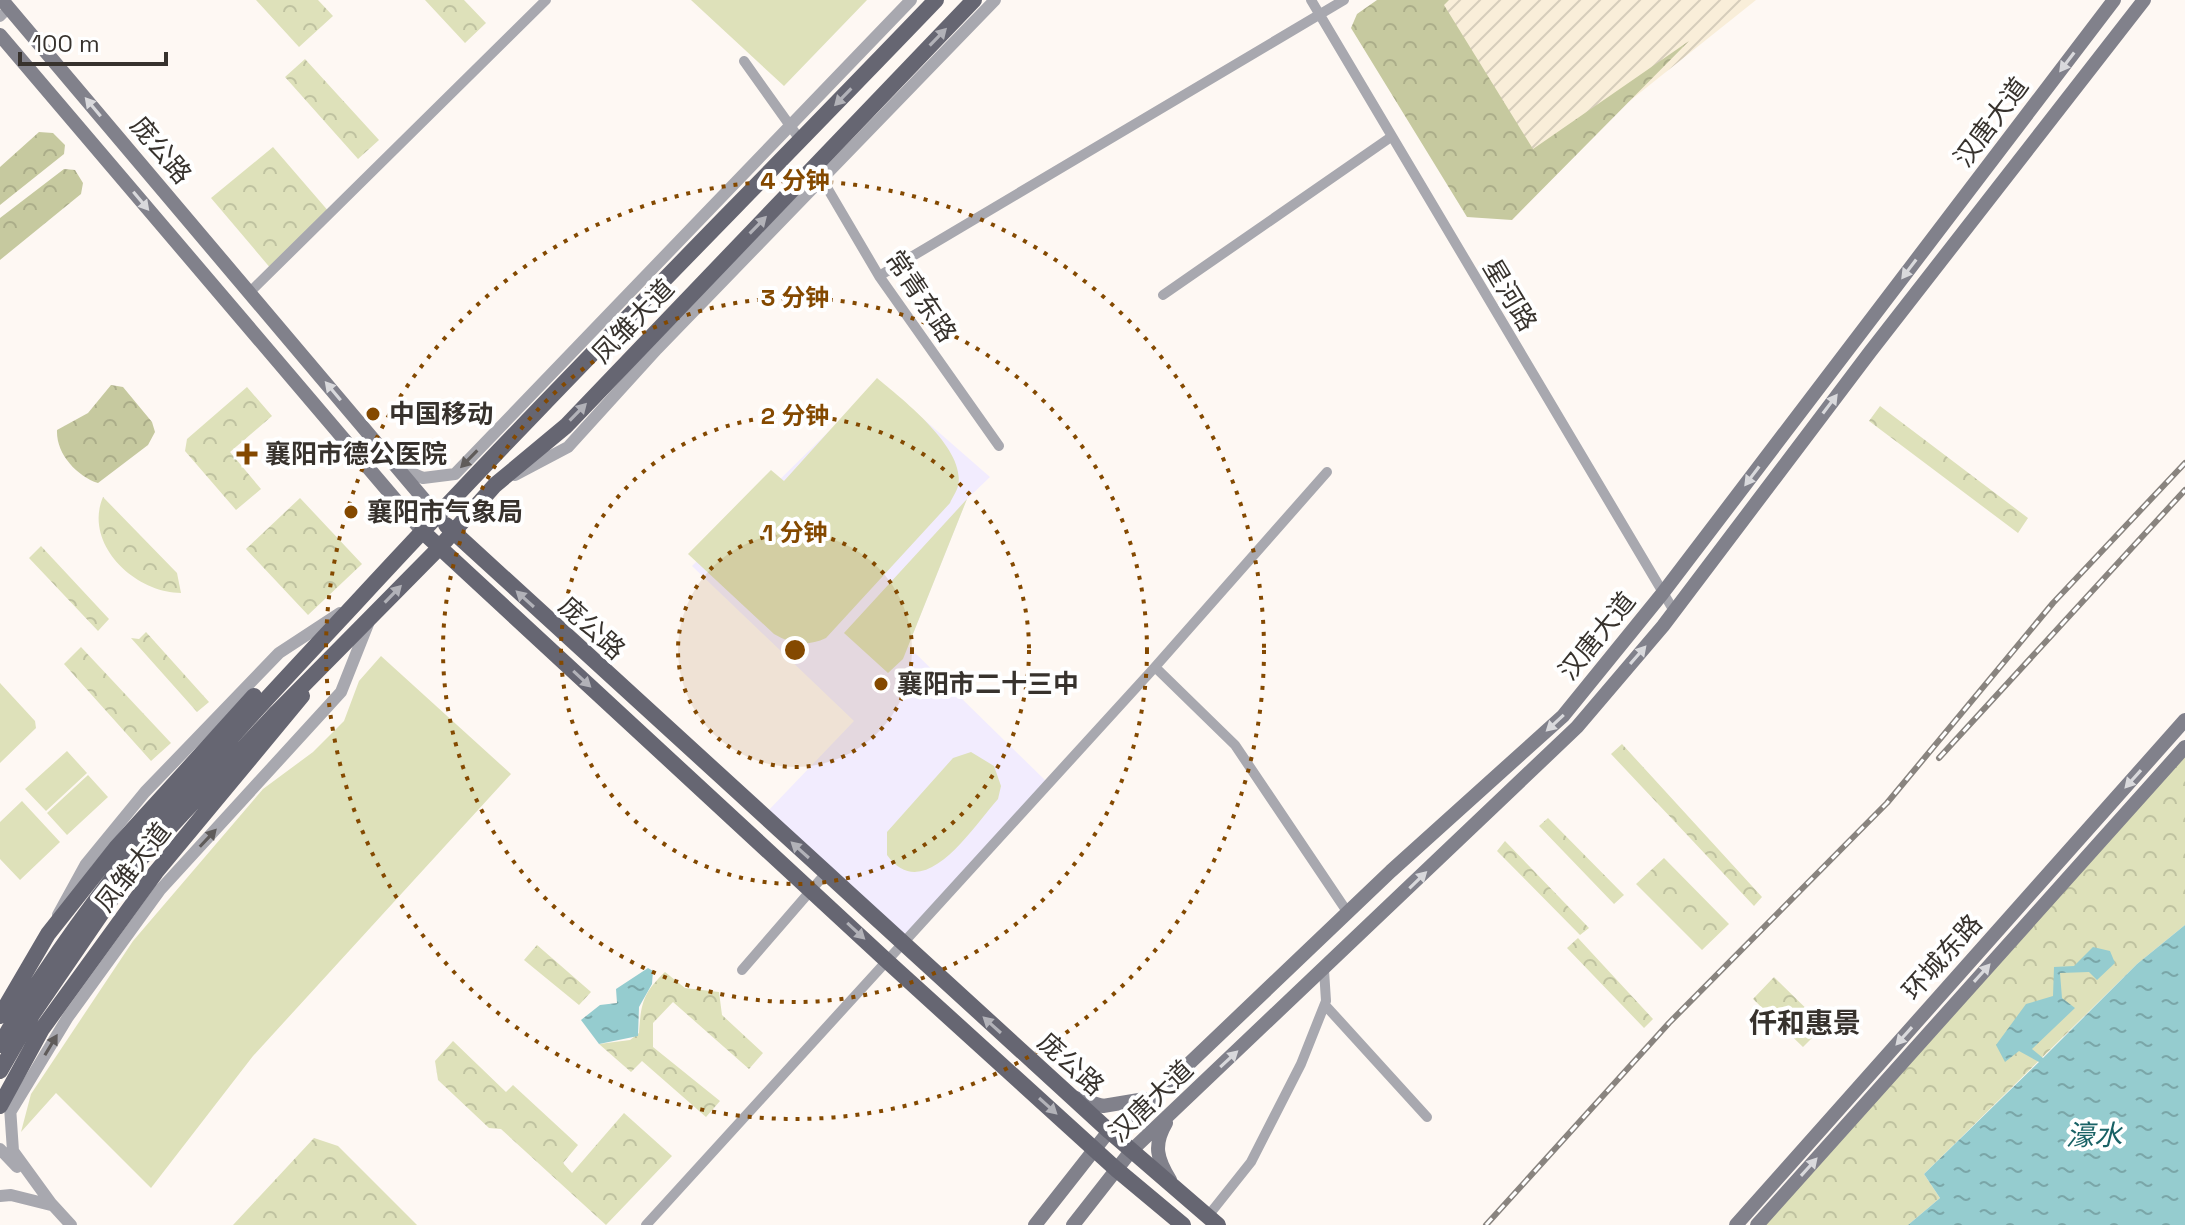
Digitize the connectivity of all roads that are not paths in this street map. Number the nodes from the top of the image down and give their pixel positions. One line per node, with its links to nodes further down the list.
1 (546, 0): 24 (street)
2 (911, 0): 15 (street)
3 (936, 0): 13 (main road, 凤雏大道)
4 (974, 0): 16 (main road, 凤雏大道, one-way to 4)
5 (995, 0): 19 (street)
6 (1311, 0): 11 (street, 星河路)
7 (1344, 0): 11 (street)
8 (2114, 0): 36 (main road, 汉唐大道, one-way to 36)
9 (2144, 0): 38 (main road, 汉唐大道, one-way to 9)
10 (4, 9): 24 (main road, 庞公路, one-way to 10)
11 (1318, 14): 18 (street, 星河路); 23 (street)
12 (0, 35): 33 (main road, 庞公路, one-way to 33)
13 (901, 36): 15 (street); 17 (main road, 凤雏大道, one-way to 17)
14 (744, 61): 17 (street)
15 (837, 78): 17 (street)
16 (882, 96): 19 (street); 20 (main road, 凤雏大道)
17 (796, 134): 21 (street); 25 (main road, 凤雏大道)
18 (1391, 137): 26 (street); 36 (street, 星河路)
19 (851, 152): 20 (street)
20 (819, 173): 22 (main road, 凤雏大道, one-way to 20); 23 (street, 常青东路); 27 (street)
21 (686, 235): 25 (street); 29 (street, one-way to 29)
22 (711, 274): 27 (street); 31 (main road, 凤雏大道, one-way to 22)
23 (879, 276): 28 (street, 常青东路)
24 (250, 292): 29 (main road, 庞公路, one-way to 24)
25 (655, 292): 32 (main road, 凤雏大道)
26 (1163, 295)
27 (676, 332): 31 (street)
28 (999, 446)
29 (396, 466): 32 (main road, 庞公路)
30 (1327, 472): 41 (street)
31 (495, 485): 34 (main road, 凤雏大道)
32 (438, 516): 33 (main road, 凤雏大道); 34 (main road, 庞公路)
33 (422, 531): 35 (main road, 庞公路); 37 (main road, 凤雏大道)
34 (453, 532): 35 (main road, 凤雏大道); 46 (main road, 庞公路, one-way to 34)
35 (439, 548): 39 (main road, 凤雏大道, one-way to 35); 47 (main road, 庞公路, one-way to 47)
36 (1662, 594): 38 (street, 星河路); 48 (main road, 汉唐大道, one-way to 48)
37 (356, 602): 40 (main road, 凤雏大道); 49 (street)
38 (1674, 611): 53 (main road, 汉唐大道, one-way to 38)
39 (370, 618): 42 (main road, 凤雏大道); 60 (street, one-way to 39)
40 (306, 656): 45 (main road, 凤雏大道); 49 (main road, 凤雏大道)
41 (1155, 667): 48 (street); 50 (street)
42 (320, 669): 45 (main road, 凤雏大道); 60 (main road, 凤雏大道)
43 (2185, 720): 81 (main road, 环城东路, one-way to 81)
44 (2185, 747): 82 (main road, 环城东路, one-way to 44)
45 (217, 766): 56 (main road); 57 (main road)
46 (826, 873): 47 (street); 50 (main road, 庞公路)
47 (811, 890): 51 (main road, 庞公路, one-way to 51); 52 (street)
48 (1348, 913): 59 (main road, 汉唐大道)
49 (52, 928): 55 (main road, 凤雏大道)
50 (903, 943): 51 (street); 58 (main road, 庞公路, one-way to 50)
51 (887, 961): 63 (main road, 庞公路, one-way to 63); 77 (street)
52 (742, 970)
53 (1324, 970): 54 (street); 61 (main road, 汉唐大道, one-way to 53)
54 (1325, 1005): 62 (street); 75 (street)
55 (0, 1016)
56 (0, 1045)
57 (0, 1071)
58 (1071, 1096): 59 (main road); 64 (main road, 庞公路)
59 (1154, 1097): 64 (main road, 汉唐大道)
60 (5, 1108): 74 (street)
61 (1172, 1113): 67 (main road, 汉唐大道); 70 (main road)
62 (1427, 1117)
63 (1073, 1128): 65 (main road, 庞公路); 68 (main road)
64 (1109, 1131): 65 (main road, 汉唐大道); 67 (main road, 庞公路)
65 (1095, 1148): 68 (main road, 汉唐大道); 69 (main road, 庞公路)
66 (0, 1149): 74 (street)
67 (1131, 1151): 69 (main road, 汉唐大道); 70 (main road, 庞公路)
68 (1080, 1167): 78 (main road, 汉唐大道)
69 (1116, 1169): 71 (main road, 汉唐大道); 72 (main road, 庞公路)
70 (1174, 1187): 75 (main road, 庞公路)
71 (1102, 1188): 72 (main road); 79 (main road, 汉唐大道)
72 (1145, 1193): 80 (main road, 庞公路)
73 (0, 1196): 74 (street)
74 (53, 1206): 76 (street)
75 (1213, 1221)
76 (71, 1225)
77 (646, 1225)
78 (1035, 1225)
79 (1073, 1225)
80 (1183, 1225)
81 (1736, 1225)
82 (1757, 1225)

